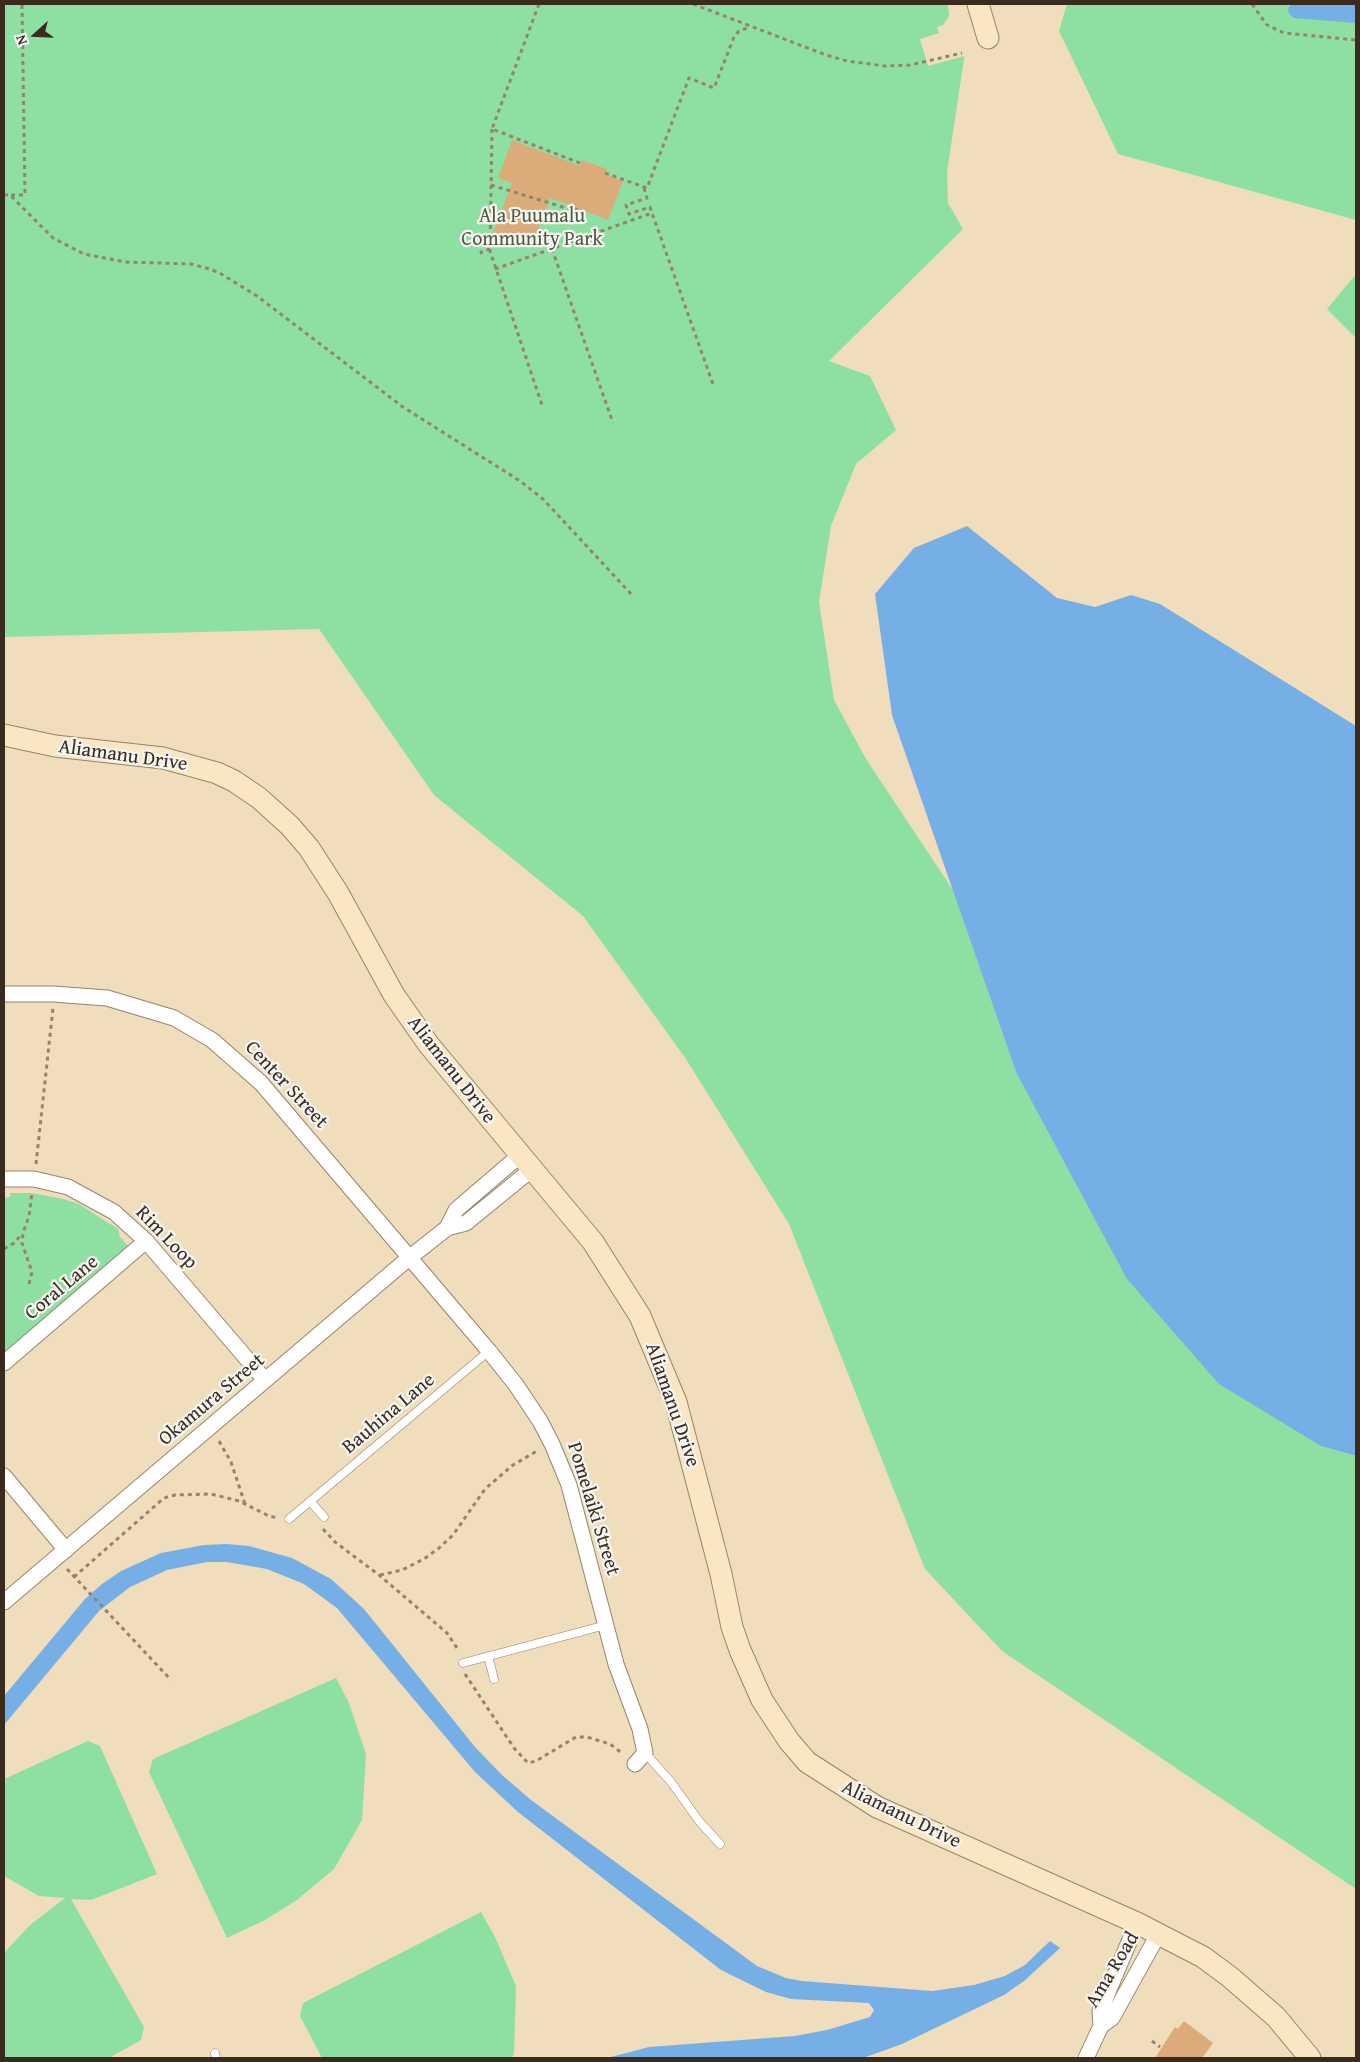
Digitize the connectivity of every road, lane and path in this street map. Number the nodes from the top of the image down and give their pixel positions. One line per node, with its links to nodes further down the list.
1 (22, 4): 16 (path)
2 (540, 4): 10 (path)
3 (693, 4): 6 (path)
4 (978, 4): 7 (street)
5 (1252, 4): 8 (path)
6 (753, 27): 9 (path); 14 (path)
7 (988, 38)
8 (1356, 40)
9 (962, 53)
10 (492, 129): 11 (path); 13 (path)
11 (580, 163)
12 (605, 173): 14 (path)
13 (491, 185): 17 (path); 19 (path)
14 (644, 187): 18 (path)
15 (4, 195): 16 (path)
16 (10, 195): 26 (path)
17 (577, 208)
18 (652, 213): 20 (path); 23 (path)
19 (490, 249): 21 (path); 22 (path)
20 (552, 249): 22 (path); 25 (path)
21 (482, 254)
22 (496, 269): 24 (path)
23 (714, 387)
24 (542, 405)
25 (613, 423)
26 (632, 596)
27 (4, 735): 30 (street, Aliamanu Drive)
28 (4, 994): 37 (street, Center Street)
29 (53, 1006): 31 (path)
30 (525, 1163): 37 (street, Okamura Street); 64 (street, Aliamanu Drive)
31 (35, 1169)
32 (4, 1179): 35 (street, Rim Loop)
33 (33, 1190): 34 (path)
34 (23, 1233): 36 (path); 38 (path)
35 (146, 1241): 40 (street, Coral Lane); 41 (street, Rim Loop)
36 (4, 1249)
37 (409, 1258): 39 (street, Pomelaiki Street); 41 (street, Okamura Street)
38 (29, 1284)
39 (489, 1351): 47 (lane, Bauhina Lane); 57 (street, Pomelaiki Street)
40 (4, 1364)
41 (266, 1380): 52 (street, Okamura Street)
42 (218, 1439): 48 (path)
43 (540, 1449): 54 (path)
44 (4, 1476): 52 (street)
45 (161, 1494): 46 (path)
46 (164, 1498): 48 (path); 55 (path)
47 (310, 1501): 49 (lane); 50 (lane, Bauhina Lane)
48 (246, 1504): 50 (path)
49 (324, 1517)
50 (289, 1519)
51 (320, 1527): 54 (path)
52 (66, 1550): 56 (street, Okamura Street)
53 (65, 1568): 55 (path)
54 (379, 1575): 59 (path)
55 (74, 1577): 61 (path)
56 (4, 1602)
57 (606, 1625): 58 (lane); 62 (street, Pomelaiki Street)
58 (488, 1656): 59 (lane); 60 (lane)
59 (463, 1663): 62 (path)
60 (494, 1679)
61 (171, 1680)
62 (640, 1759): 63 (lane, Pomelaiki Street)
63 (720, 1844)
64 (1137, 1923): 65 (street, Aliamanu Drive); 66 (street, Ama Road)
65 (1159, 1933): 66 (street, Ama Road); 70 (street, Aliamanu Drive)
66 (1101, 2026): 69 (street, Ama Road)
67 (1152, 2040): 68 (path)
68 (1160, 2047)
69 (1086, 2058)
70 (1310, 2058)

